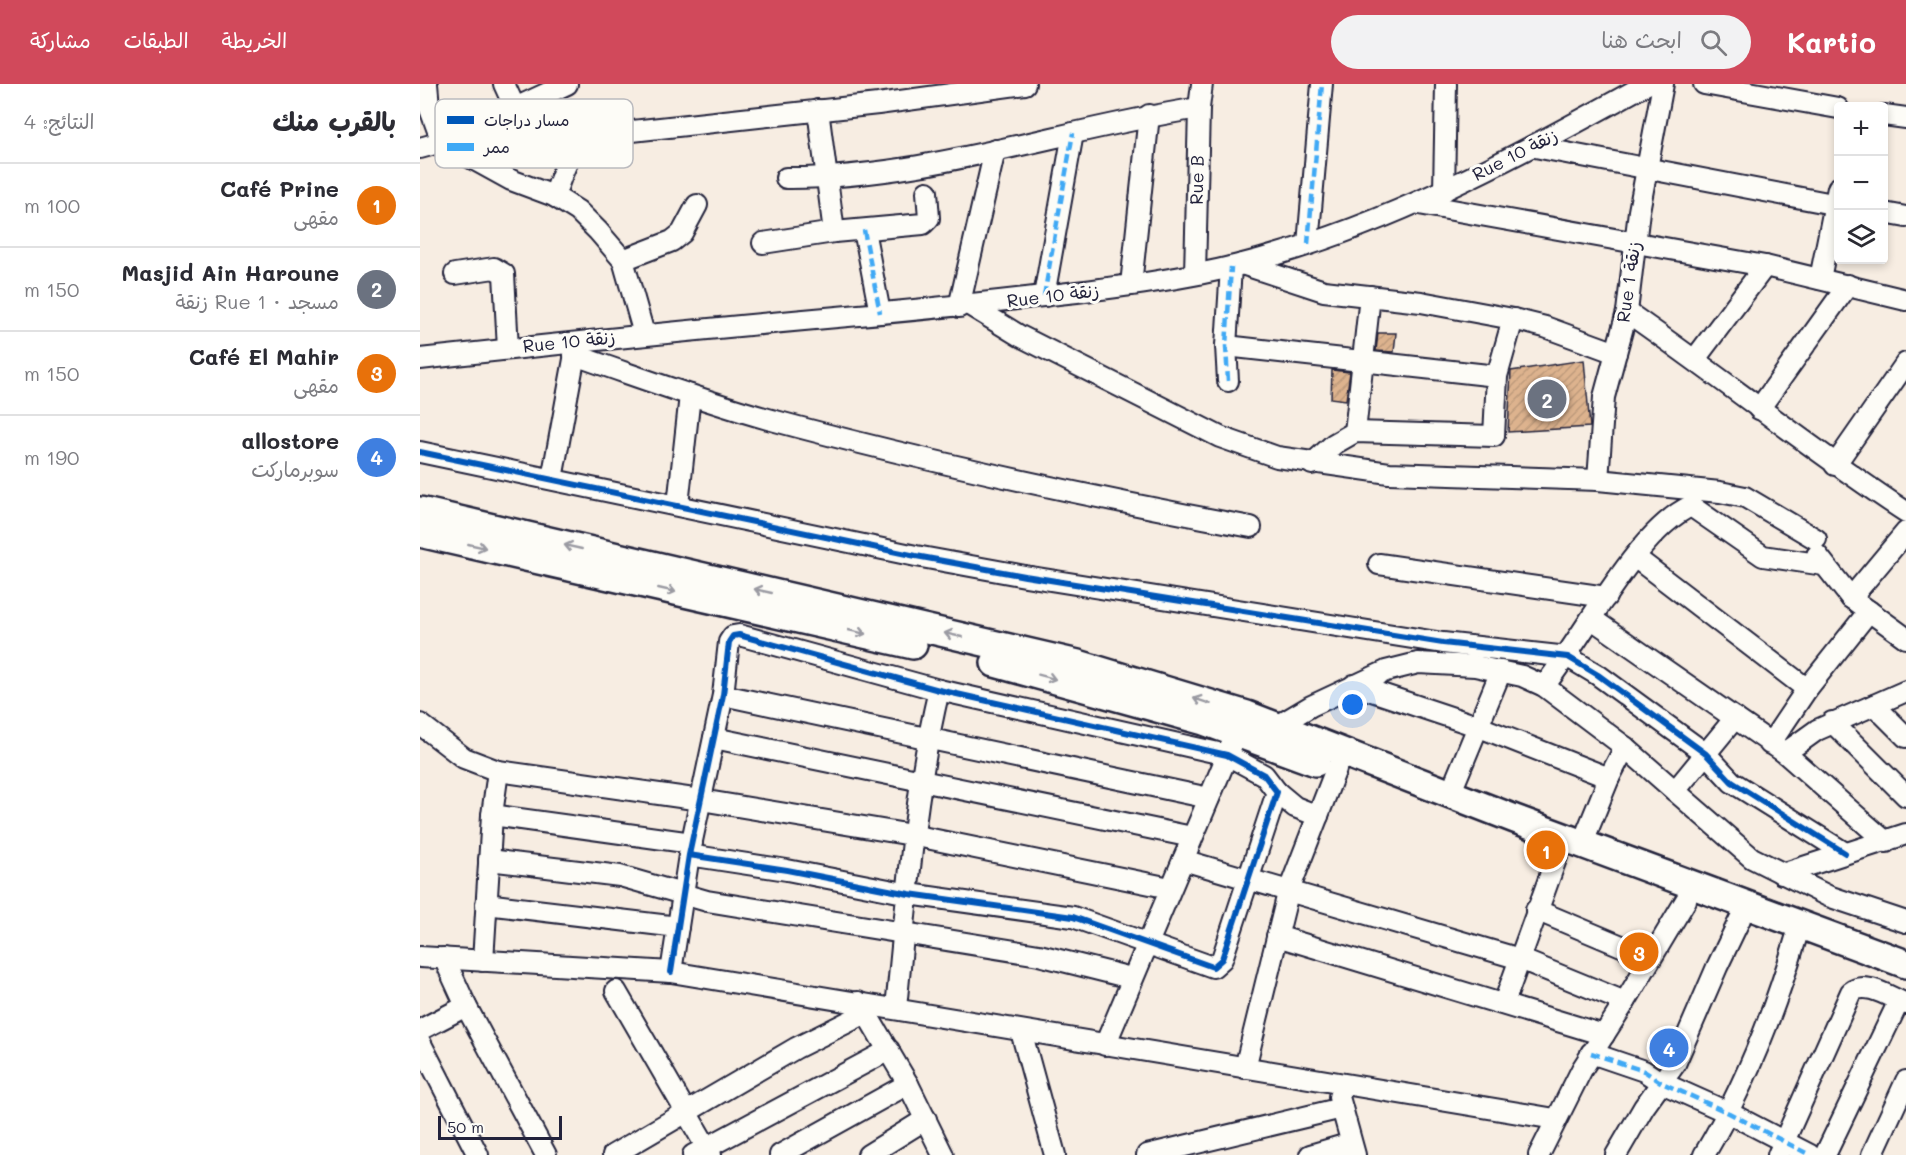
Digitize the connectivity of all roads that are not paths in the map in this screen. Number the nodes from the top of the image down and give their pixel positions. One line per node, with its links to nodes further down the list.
1 (504, 84): 11 (street)
2 (567, 84): 12 (street)
3 (1025, 84): 15 (street)
4 (1202, 84): 14 (street, Rue B)
5 (1322, 84): 44 (street)
6 (1446, 84): 31 (street)
7 (1647, 84): 23 (street, Rue 10 زنقة)
8 (1663, 84): 28 (street, Rue 1 زنقة)
9 (1704, 84): 13 (street)
10 (424, 86): 19 (street)
11 (511, 99)
12 (534, 99)
13 (1834, 107)
14 (1199, 108): 16 (street); 49 (street, Rue B)
15 (818, 110): 20 (street); 30 (street)
16 (1149, 115): 21 (street); 51 (street)
17 (1888, 116): 18 (street)
18 (1906, 118)
19 (435, 122)
20 (633, 131)
21 (1073, 133): 25 (street); 53 (street)
22 (435, 143): 24 (street)
23 (1535, 147): 28 (street); 31 (street, Rue 10 زنقة)
24 (420, 148)
25 (995, 150): 30 (street); 56 (street)
26 (490, 168): 33 (street)
27 (565, 168): 33 (street)
28 (1647, 170): 34 (street); 42 (street, Rue 1 زنقة)
29 (786, 178): 30 (street)
30 (828, 178): 41 (street)
31 (1444, 191): 35 (street, Rue 10 زنقة)
32 (927, 192): 40 (street)
33 (554, 196): 45 (street)
34 (1834, 199)
35 (1419, 204): 42 (street); 44 (street, Rue 10 زنقة)
36 (698, 205): 45 (street)
37 (1835, 210): 50 (street)
38 (1888, 214): 39 (street)
39 (1906, 217)
40 (864, 230): 41 (street); 58 (street)
41 (834, 232): 43 (street)
42 (1635, 240): 47 (street); 57 (street, Rue 1 زنقة)
43 (763, 243)
44 (1308, 244): 46 (street, Rue 10 زنقة)
45 (623, 260): 60 (street)
46 (1236, 265): 49 (street, Rue 10 زنقة); 54 (street); 61 (street)
47 (1765, 266): 50 (street); 66 (street)
48 (455, 274): 63 (street)
49 (1195, 274): 51 (street, Rue 10 زنقة)
50 (1820, 279): 52 (street)
51 (1131, 285): 53 (street, Rue 10 زنقة)
52 (1848, 285): 55 (street); 72 (street)
53 (1044, 296): 56 (street, Rue 10 زنقة)
54 (1370, 296): 59 (street); 67 (street)
55 (1906, 300)
56 (965, 307): 58 (street, Rue 10 زنقة); 75 (street)
57 (1627, 312): 64 (street, Rue 1 زنقة); 66 (street)
58 (880, 313): 60 (street, Rue 10 زنقة)
59 (1513, 319): 64 (street); 69 (street)
60 (644, 334): 62 (street, Rue 10 زنقة)
61 (1226, 346): 67 (street); 70 (street)
62 (576, 348): 63 (street, Rue 10 زنقة); 71 (street); 77 (street)
63 (508, 349): 65 (street, Rue 10 زنقة)
64 (1616, 353): 78 (street, Rue 1 زنقة)
65 (420, 359)
66 (1695, 359): 72 (street)
67 (1362, 362): 69 (street); 73 (street)
68 (1906, 363): 76 (street)
69 (1497, 376): 73 (street)
70 (1228, 381)
71 (690, 395): 79 (street); 83 (street)
72 (1759, 410): 76 (street)
73 (1355, 432): 75 (street)
74 (420, 452): 77 (street)
75 (1312, 464): 78 (street)
76 (1835, 465): 81 (street)
77 (552, 479): 79 (street)
78 (1598, 480): 82 (street)
79 (678, 505): 95 (street)
80 (420, 512): 108 (main road, one-way to 80)
81 (1906, 512)
82 (1793, 524): 86 (street); 89 (street)
83 (1251, 527)
84 (420, 533): 108 (main road, one-way to 108)
85 (1905, 535): 91 (street)
86 (1816, 539)
87 (1636, 558): 89 (street); 90 (street); 99 (street)
88 (1379, 564): 90 (street)
89 (1824, 564): 91 (street)
90 (1606, 597): 93 (street)
91 (1851, 598): 92 (street)
92 (1869, 611): 94 (street); 99 (street)
93 (1592, 620): 95 (street); 104 (street)
94 (1906, 638)
95 (1568, 657): 98 (street); 114 (street)
96 (1501, 671): 97 (street); 98 (street); 107 (street)
97 (1354, 684): 107 (street); 108 (street)
98 (1544, 686): 112 (street)
99 (1807, 689): 113 (street)
100 (939, 690): 102 (street); 108 (street); 111 (street)
101 (1906, 691): 103 (street)
102 (723, 695): 110 (street); 111 (street)
103 (1874, 705): 105 (street); 109 (street)
104 (1735, 718): 113 (street); 114 (street)
105 (1832, 722): 113 (street); 122 (street)
106 (420, 724): 116 (street)
107 (1476, 726): 117 (street); 121 (street)
108 (1249, 734): 115 (main road); 120 (street); 121 (main road); 123 (street)
109 (1906, 737)
110 (714, 738): 118 (street); 124 (street)
111 (927, 738): 118 (street); 123 (street)
112 (1625, 747): 117 (street); 119 (street)
113 (1778, 748): 130 (street)
114 (1706, 754): 119 (street); 133 (street)
115 (1336, 769): 126 (street); 131 (main road)
116 (498, 771): 124 (street); 125 (street)
117 (1609, 778): 131 (street)
118 (920, 779): 128 (street); 129 (street)
119 (1675, 791): 136 (street)
120 (1277, 792): 126 (street); 137 (street)
121 (1450, 795): 131 (main road)
122 (1906, 796)
123 (1209, 798): 129 (street)
124 (700, 800): 128 (street); 132 (street)
125 (492, 815): 132 (street); 134 (street)
126 (1318, 816): 139 (street)
127 (1906, 834): 130 (street)
128 (912, 835): 138 (street); 141 (street)
129 (1192, 837): 135 (street)
130 (1886, 842): 133 (street)
131 (1570, 848): 142 (main road); 144 (street); 157 (main road)
132 (690, 849): 140 (street); 141 (street)
133 (1845, 853): 136 (street)
134 (489, 860): 140 (street); 143 (street)
135 (1183, 860): 137 (street); 138 (street)
136 (1782, 874): 146 (street)
137 (1248, 880): 139 (street); 151 (street)
138 (1170, 888): 151 (street)
139 (1288, 893): 149 (street); 155 (street)
140 (682, 894): 147 (street); 148 (street)
141 (909, 894): 148 (street); 151 (street)
142 (1686, 900): 145 (main road); 154 (street)
143 (486, 904): 147 (street); 156 (street)
144 (1536, 910): 154 (street); 155 (street)
145 (1740, 919): 150 (main road); 177 (street)
146 (1906, 922)
147 (678, 927): 158 (street)
148 (903, 934): 159 (street); 166 (street)
149 (1277, 936): 163 (street); 174 (street)
150 (1796, 938): 161 (main road); 181 (street)
151 (1146, 945): 159 (street)
152 (420, 957): 153 (street)
153 (444, 958): 156 (street); 164 (street)
154 (1650, 958): 162 (street)
155 (1520, 959): 162 (street); 163 (street)
156 (483, 961): 158 (street)
157 (1906, 964)
158 (671, 972): 165 (street)
159 (1131, 978): 171 (street)
160 (616, 991): 180 (street)
161 (1904, 995): 185 (street); 200 (street)
162 (1625, 1002): 169 (street)
163 (1504, 1003): 169 (street)
164 (466, 1006): 167 (street); 189 (street)
165 (862, 1007): 166 (street); 172 (street); 180 (street)
166 (896, 1008): 168 (street)
167 (420, 1030)
168 (1021, 1031): 171 (street); 187 (street)
169 (1604, 1035): 173 (street)
170 (420, 1042): 188 (street)
171 (1105, 1045): 174 (street)
172 (889, 1050): 178 (street); 186 (street)
173 (1591, 1053): 177 (street); 183 (street)
174 (1245, 1068): 176 (street)
175 (1906, 1080): 201 (street)
176 (1337, 1082): 179 (street); 183 (street)
177 (1662, 1083): 181 (street); 197 (street)
178 (908, 1084): 182 (street); 191 (street)
179 (1341, 1108): 184 (street); 194 (street)
180 (686, 1112): 186 (street); 190 (street)
181 (1729, 1113): 185 (street); 198 (street)
182 (926, 1119): 192 (street); 193 (street)
183 (1555, 1119): 196 (street)
184 (1353, 1149): 195 (street)
185 (1780, 1149): 199 (street)
186 (703, 1153)
187 (1054, 1154)
188 (478, 1155)
189 (546, 1155)
190 (613, 1155)
191 (780, 1155)
192 (868, 1155)
193 (943, 1155)
194 (1148, 1155)
195 (1310, 1155)
196 (1539, 1155)
197 (1616, 1155)
198 (1704, 1155)
199 (1810, 1155)
200 (1825, 1155)
201 (1872, 1155)

